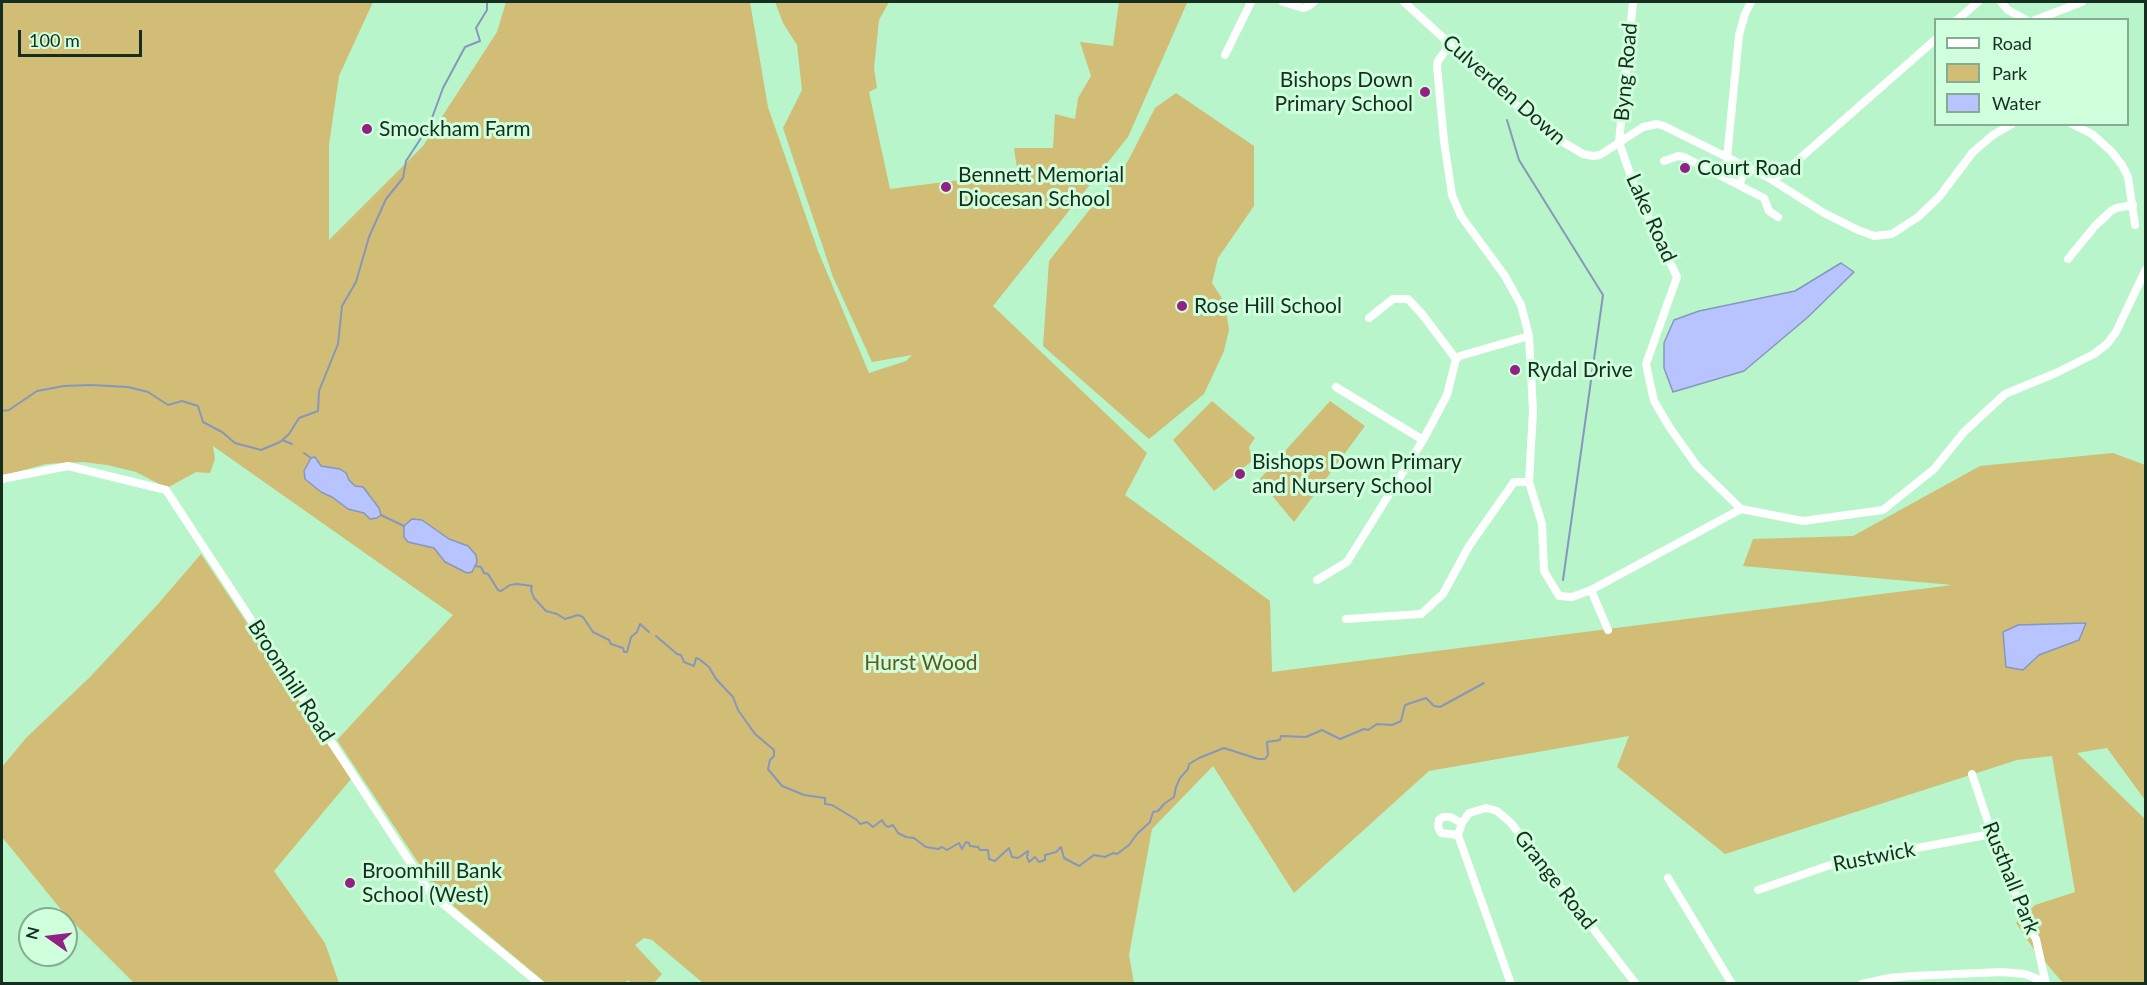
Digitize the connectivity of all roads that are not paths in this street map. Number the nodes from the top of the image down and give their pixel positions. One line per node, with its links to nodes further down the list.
1 (1251, 2): 15 (street)
2 (1283, 2): 3 (street)
3 (1314, 2)
4 (1404, 2): 14 (street, Culverden Down)
5 (1633, 2): 18 (street, Byng Road)
6 (1751, 2): 19 (street)
7 (1978, 2): 10 (street)
8 (2001, 2): 11 (street)
9 (2082, 2): 12 (street)
10 (1960, 18)
11 (2022, 18)
12 (2040, 18)
13 (1934, 40): 22 (street)
14 (1450, 44): 18 (street, Culverden Down); 30 (street)
15 (1226, 56)
16 (2009, 126): 22 (street)
17 (2076, 126): 24 (street)
18 (1619, 142): 19 (street, Culverden Down); 36 (street, Lake Road)
19 (1727, 158): 21 (street)
20 (1664, 161): 23 (street)
21 (1746, 168): 22 (street); 23 (street)
22 (1768, 178)
23 (1739, 185): 25 (street)
24 (2133, 205): 26 (street); 27 (street)
25 (1778, 217)
26 (2135, 225)
27 (2068, 259)
28 (2145, 269): 36 (street)
29 (1369, 318): 31 (street)
30 (1529, 336): 31 (street); 35 (street)
31 (1456, 359): 33 (street)
32 (1336, 387): 33 (street)
33 (1423, 440): 37 (street)
34 (2, 479): 48 (street, Broomhill Road)
35 (1529, 482): 38 (street); 39 (street)
36 (1741, 509): 38 (street)
37 (1317, 580)
38 (1591, 590): 40 (street)
39 (1346, 619)
40 (1608, 630)
41 (1972, 774): 43 (street, Rusthall Park)
42 (1462, 823): 44 (street); 44 (street, Grange Road); 50 (street, Grange Road)
43 (1992, 834): 46 (street, Rustwick); 53 (street, Rusthall Park)
44 (1458, 835): 49 (street)
45 (1668, 878): 51 (street)
46 (1758, 890)
47 (1911, 980): 52 (street); 53 (street)
48 (540, 984)
49 (1511, 984)
50 (1636, 984)
51 (1732, 984)
52 (1862, 984)
53 (2045, 984)

